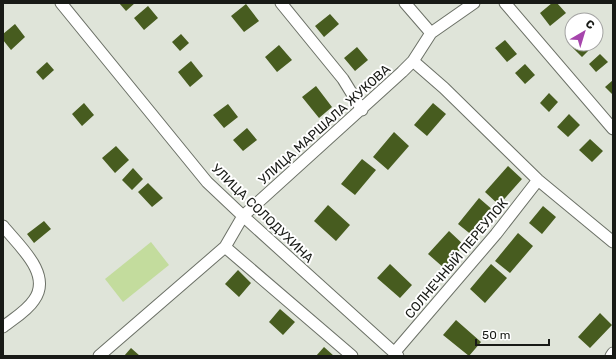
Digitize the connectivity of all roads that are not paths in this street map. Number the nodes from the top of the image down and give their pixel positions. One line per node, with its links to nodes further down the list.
1 (61, 3): 11 (street, УЛИЦА СОЛОДУХИНА)
2 (281, 3): 8 (street)
3 (405, 3): 6 (street)
4 (474, 3): 6 (street, УЛИЦА МАРШАЛА ЖУКОВА)
5 (506, 3): 9 (street)
6 (431, 33): 7 (street, УЛИЦА МАРШАЛА ЖУКОВА)
7 (413, 61): 8 (street, УЛИЦА МАРШАЛА ЖУКОВА); 10 (street)
8 (362, 110): 11 (street, УЛИЦА МАРШАЛА ЖУКОВА)
9 (613, 129)
10 (538, 180): 13 (street); 17 (street, СОЛНЕЧНЫЙ ПЕРЕУЛОК)
11 (242, 216): 14 (street, УЛИЦА МАРШАЛА ЖУКОВА); 17 (street, УЛИЦА СОЛОДУХИНА)
12 (3, 226): 15 (street)
13 (613, 242)
14 (226, 247): 18 (street, УЛИЦА МАРШАЛА ЖУКОВА); 19 (street)
15 (3, 327)
16 (613, 353): 20 (street)
17 (396, 354)
18 (99, 356)
19 (352, 356)
20 (611, 356)

